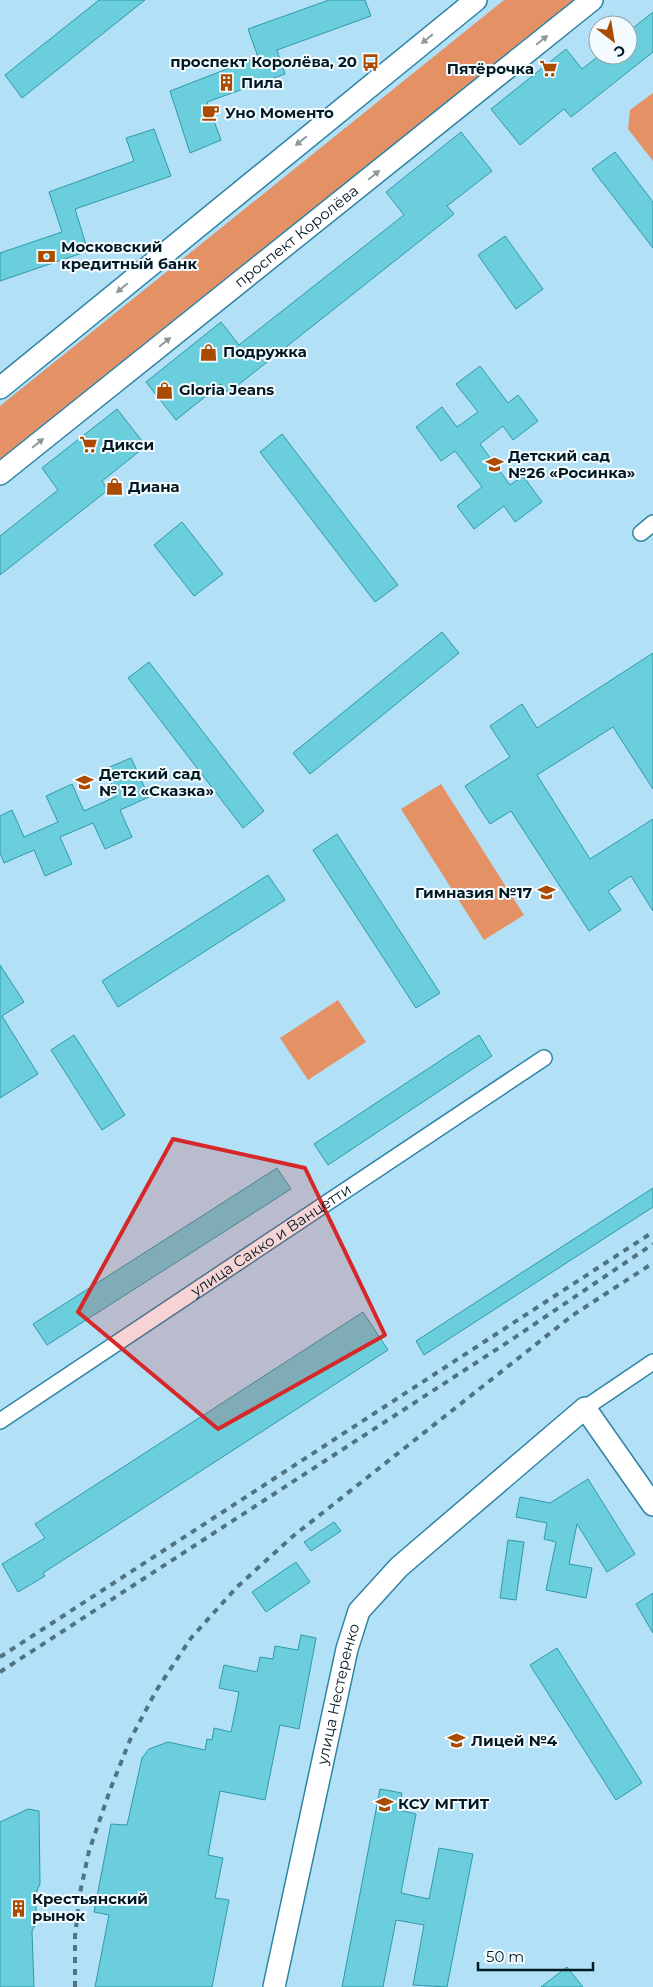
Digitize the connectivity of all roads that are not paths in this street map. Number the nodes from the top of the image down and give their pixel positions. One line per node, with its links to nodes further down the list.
1 (476, 0): 3 (main road, one-way to 3)
2 (592, 0): 4 (main road, проспект Королёва, one-way to 2)
3 (0, 388)
4 (0, 474)
5 (653, 523): 6 (street)
6 (641, 534)
7 (544, 1058): 10 (street, улица Сакко и Ванцетти)
8 (653, 1362): 9 (street)
9 (585, 1408): 11 (main road); 12 (main road, улица Нестеренко)
10 (0, 1421)
11 (653, 1505)
12 (274, 1987)

